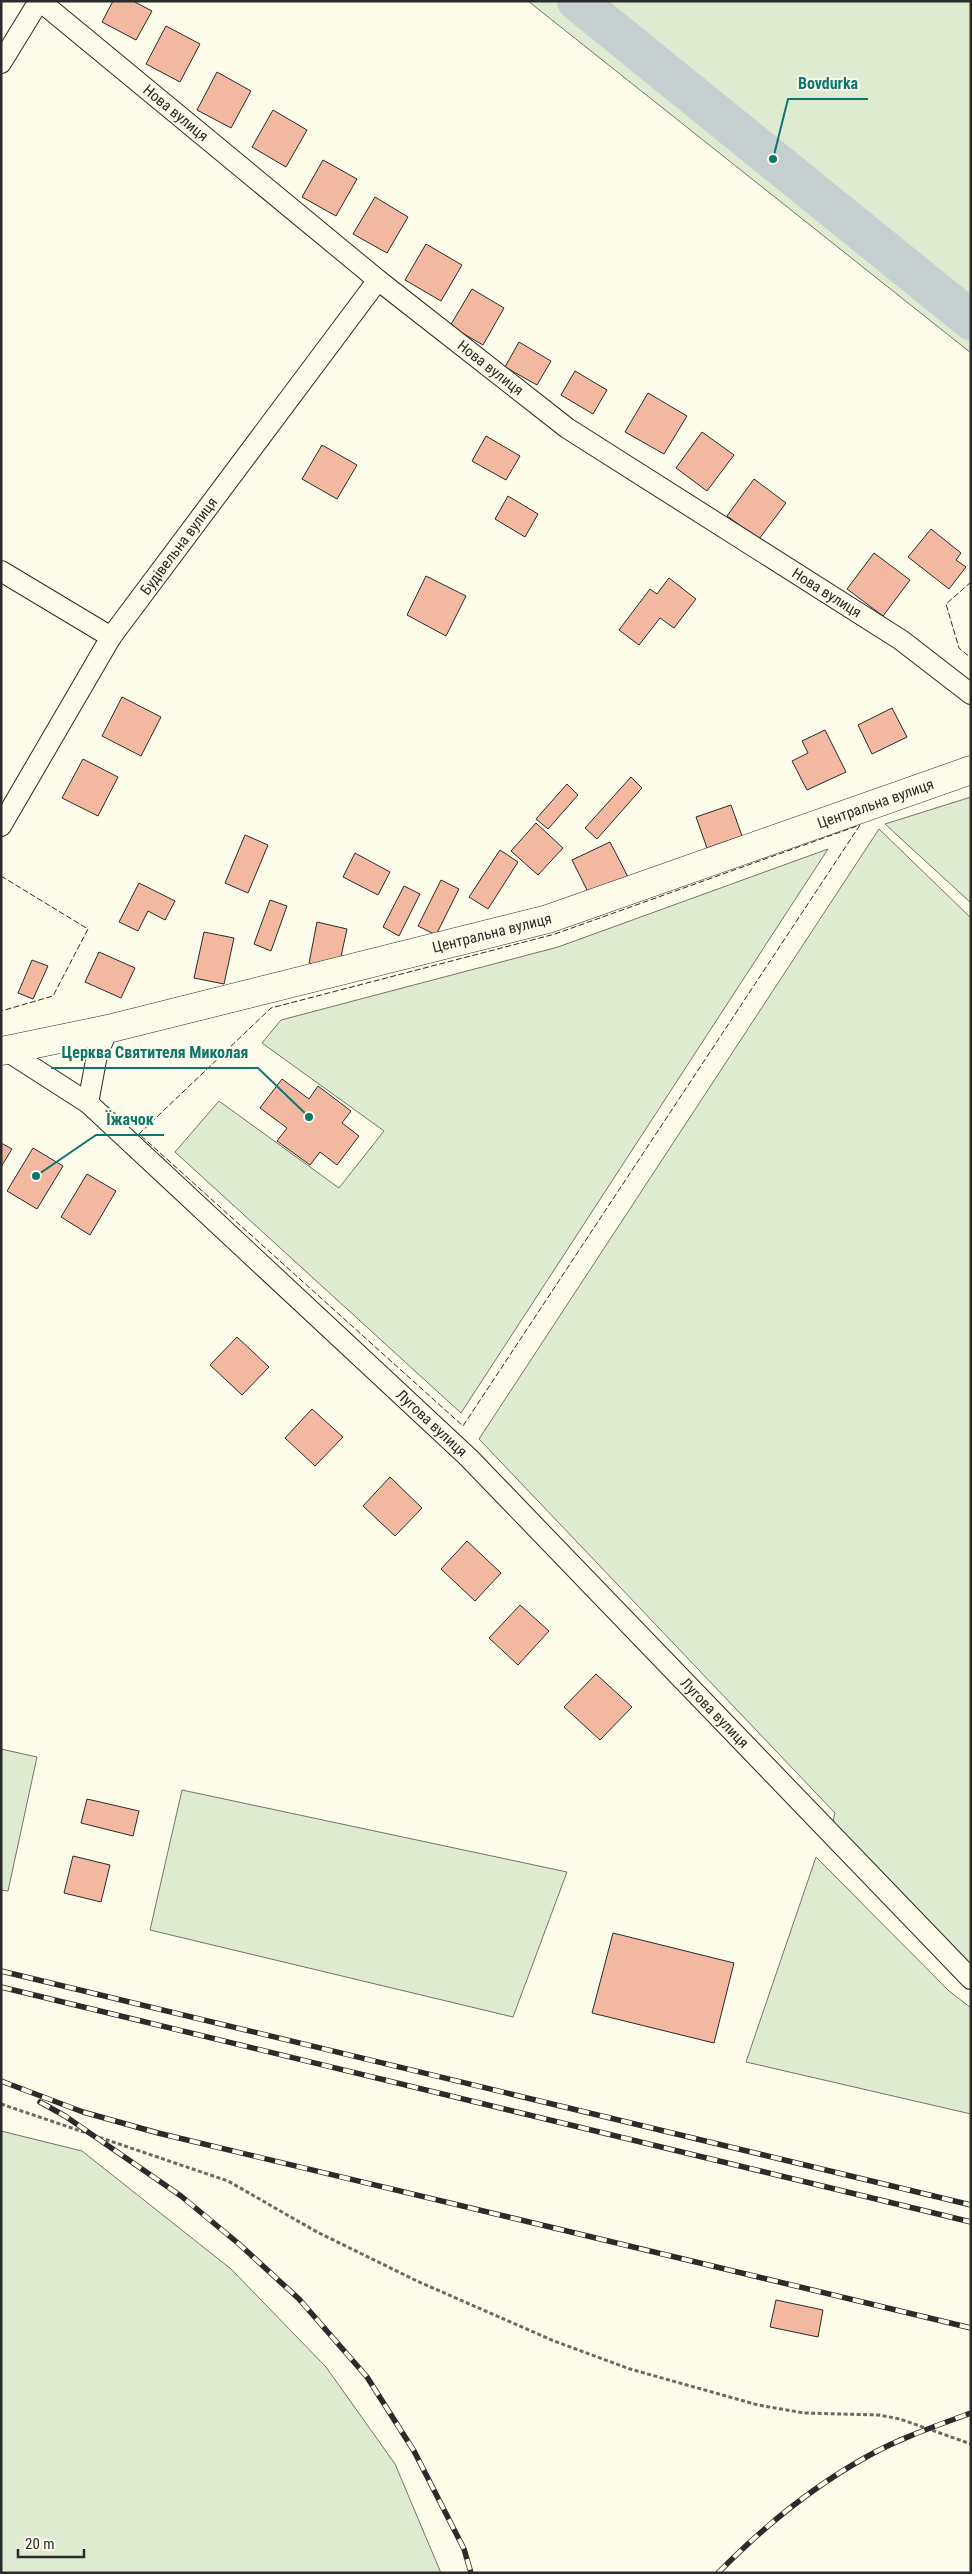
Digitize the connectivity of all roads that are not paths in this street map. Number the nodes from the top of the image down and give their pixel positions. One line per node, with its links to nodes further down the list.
1 (39, 1): 2 (street); 3 (street, Нова вулиця)
2 (1, 63)
3 (378, 280): 5 (street, Будівельна вулиця); 6 (street, Нова вулиця)
4 (1, 571): 5 (street)
5 (112, 637): 8 (street, Будівельна вулиця)
6 (971, 694)
7 (971, 770): 9 (street, Центральна вулиця)
8 (1, 826)
9 (108, 1029): 10 (street, Центральна вулиця); 11 (street)
10 (4, 1051): 11 (street, Лугова вулиця)
11 (88, 1103): 12 (street, Лугова вулиця)
12 (971, 1980)

